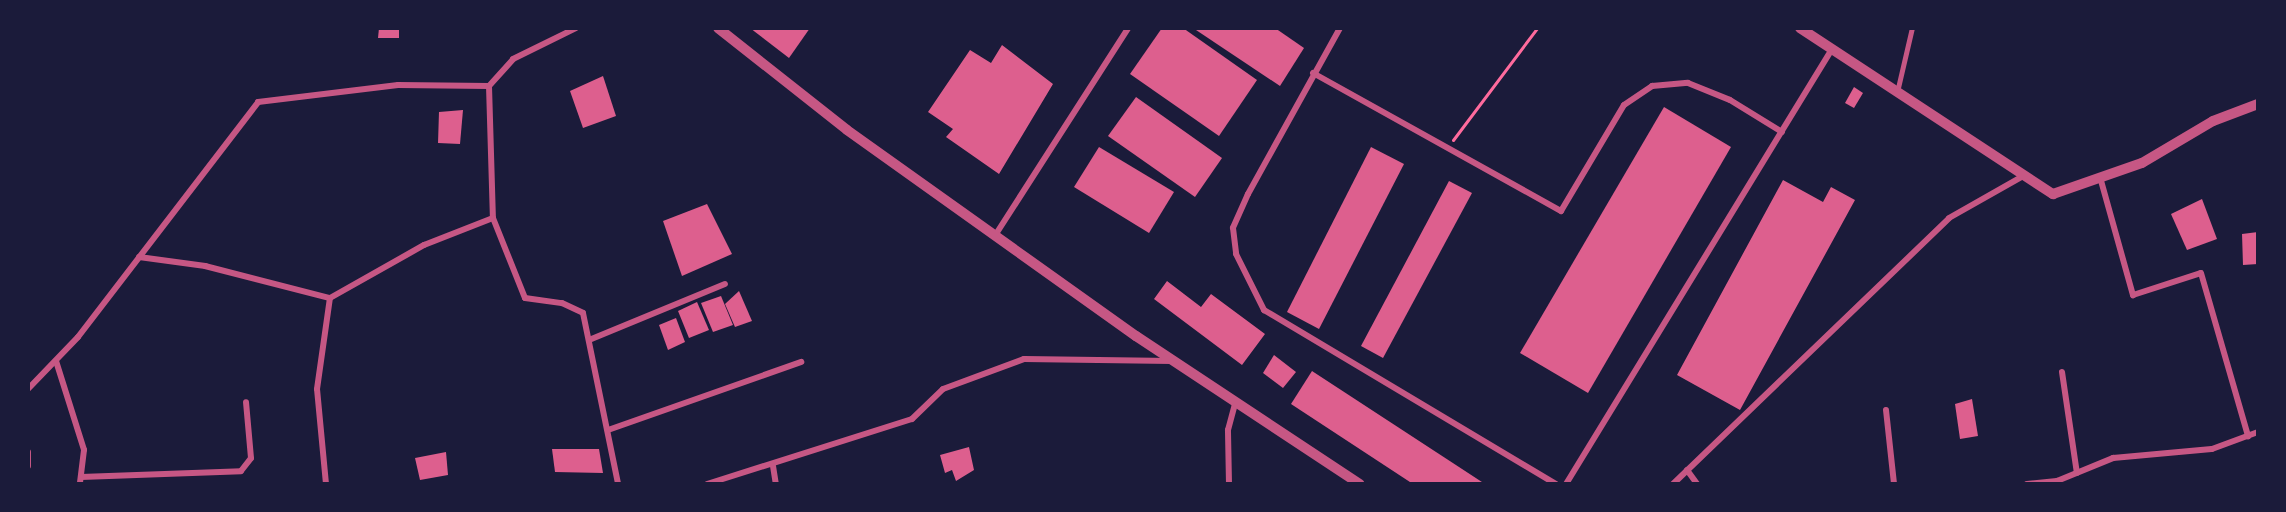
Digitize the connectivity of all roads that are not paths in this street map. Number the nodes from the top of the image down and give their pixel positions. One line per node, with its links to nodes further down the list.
1 (576, 28): 9 (street)
2 (718, 28): 16 (street)
3 (1128, 28): 16 (street)
4 (1340, 28): 8 (street)
5 (1800, 28): 7 (street)
6 (1912, 28): 10 (lane)
7 (1834, 46): 10 (street); 12 (street)
8 (1313, 73): 12 (street); 45 (street)
9 (489, 86): 15 (street); 17 (street)
10 (1898, 88): 13 (street)
11 (2258, 104): 14 (street)
12 (1782, 132): 46 (street)
13 (2025, 175): 14 (street); 35 (street)
14 (2100, 177): 31 (street)
15 (493, 218): 19 (street); 20 (street)
16 (996, 234): 22 (street)
17 (139, 258): 19 (street); 21 (street)
18 (725, 284): 20 (street)
19 (330, 298): 39 (street)
20 (589, 340): 29 (street)
21 (56, 361): 25 (street); 37 (street)
22 (1176, 361): 26 (street); 34 (street)
23 (801, 362): 29 (street)
24 (2062, 372): 36 (street)
25 (28, 389)
26 (1236, 401): 43 (street); 44 (street)
27 (246, 402): 37 (street)
28 (1886, 410): 49 (street)
29 (608, 430): 40 (street)
30 (2258, 432): 31 (street)
31 (2248, 436): 36 (street)
32 (28, 452): 33 (street)
33 (28, 466)
34 (773, 466): 41 (street); 42 (street)
35 (1687, 470): 47 (street); 48 (street)
36 (2078, 472): 38 (street)
37 (81, 480)
38 (2057, 482): 50 (street)
39 (326, 483)
40 (618, 483)
41 (707, 483)
42 (776, 483)
43 (1229, 483)
44 (1360, 483)
45 (1556, 483)
46 (1566, 483)
47 (1673, 483)
48 (1697, 483)
49 (1894, 483)
50 (2027, 483)

